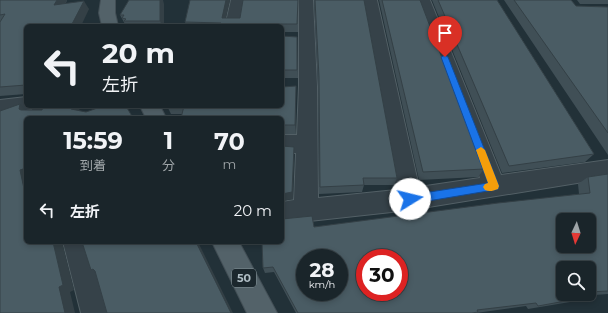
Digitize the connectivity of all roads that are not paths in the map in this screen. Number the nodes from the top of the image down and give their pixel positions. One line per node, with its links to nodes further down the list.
1 (108, 0): 6 (main road)
2 (238, 0): 7 (street)
3 (306, 0): 8 (street)
4 (370, 0): 16 (street)
5 (423, 0): 15 (street)
6 (110, 24)
7 (233, 24)
8 (308, 86): 9 (street); 13 (street)
9 (289, 87)
10 (24, 104): 11 (street)
11 (0, 107)
12 (284, 144): 13 (street)
13 (307, 144): 17 (street)
14 (602, 165): 15 (street)
15 (494, 186): 16 (street)
16 (410, 199): 17 (street)
17 (306, 210): 18 (street)
18 (284, 213)
19 (77, 244): 21 (street)
20 (226, 244): 22 (main road, 50)
21 (96, 313)
22 (262, 313)

